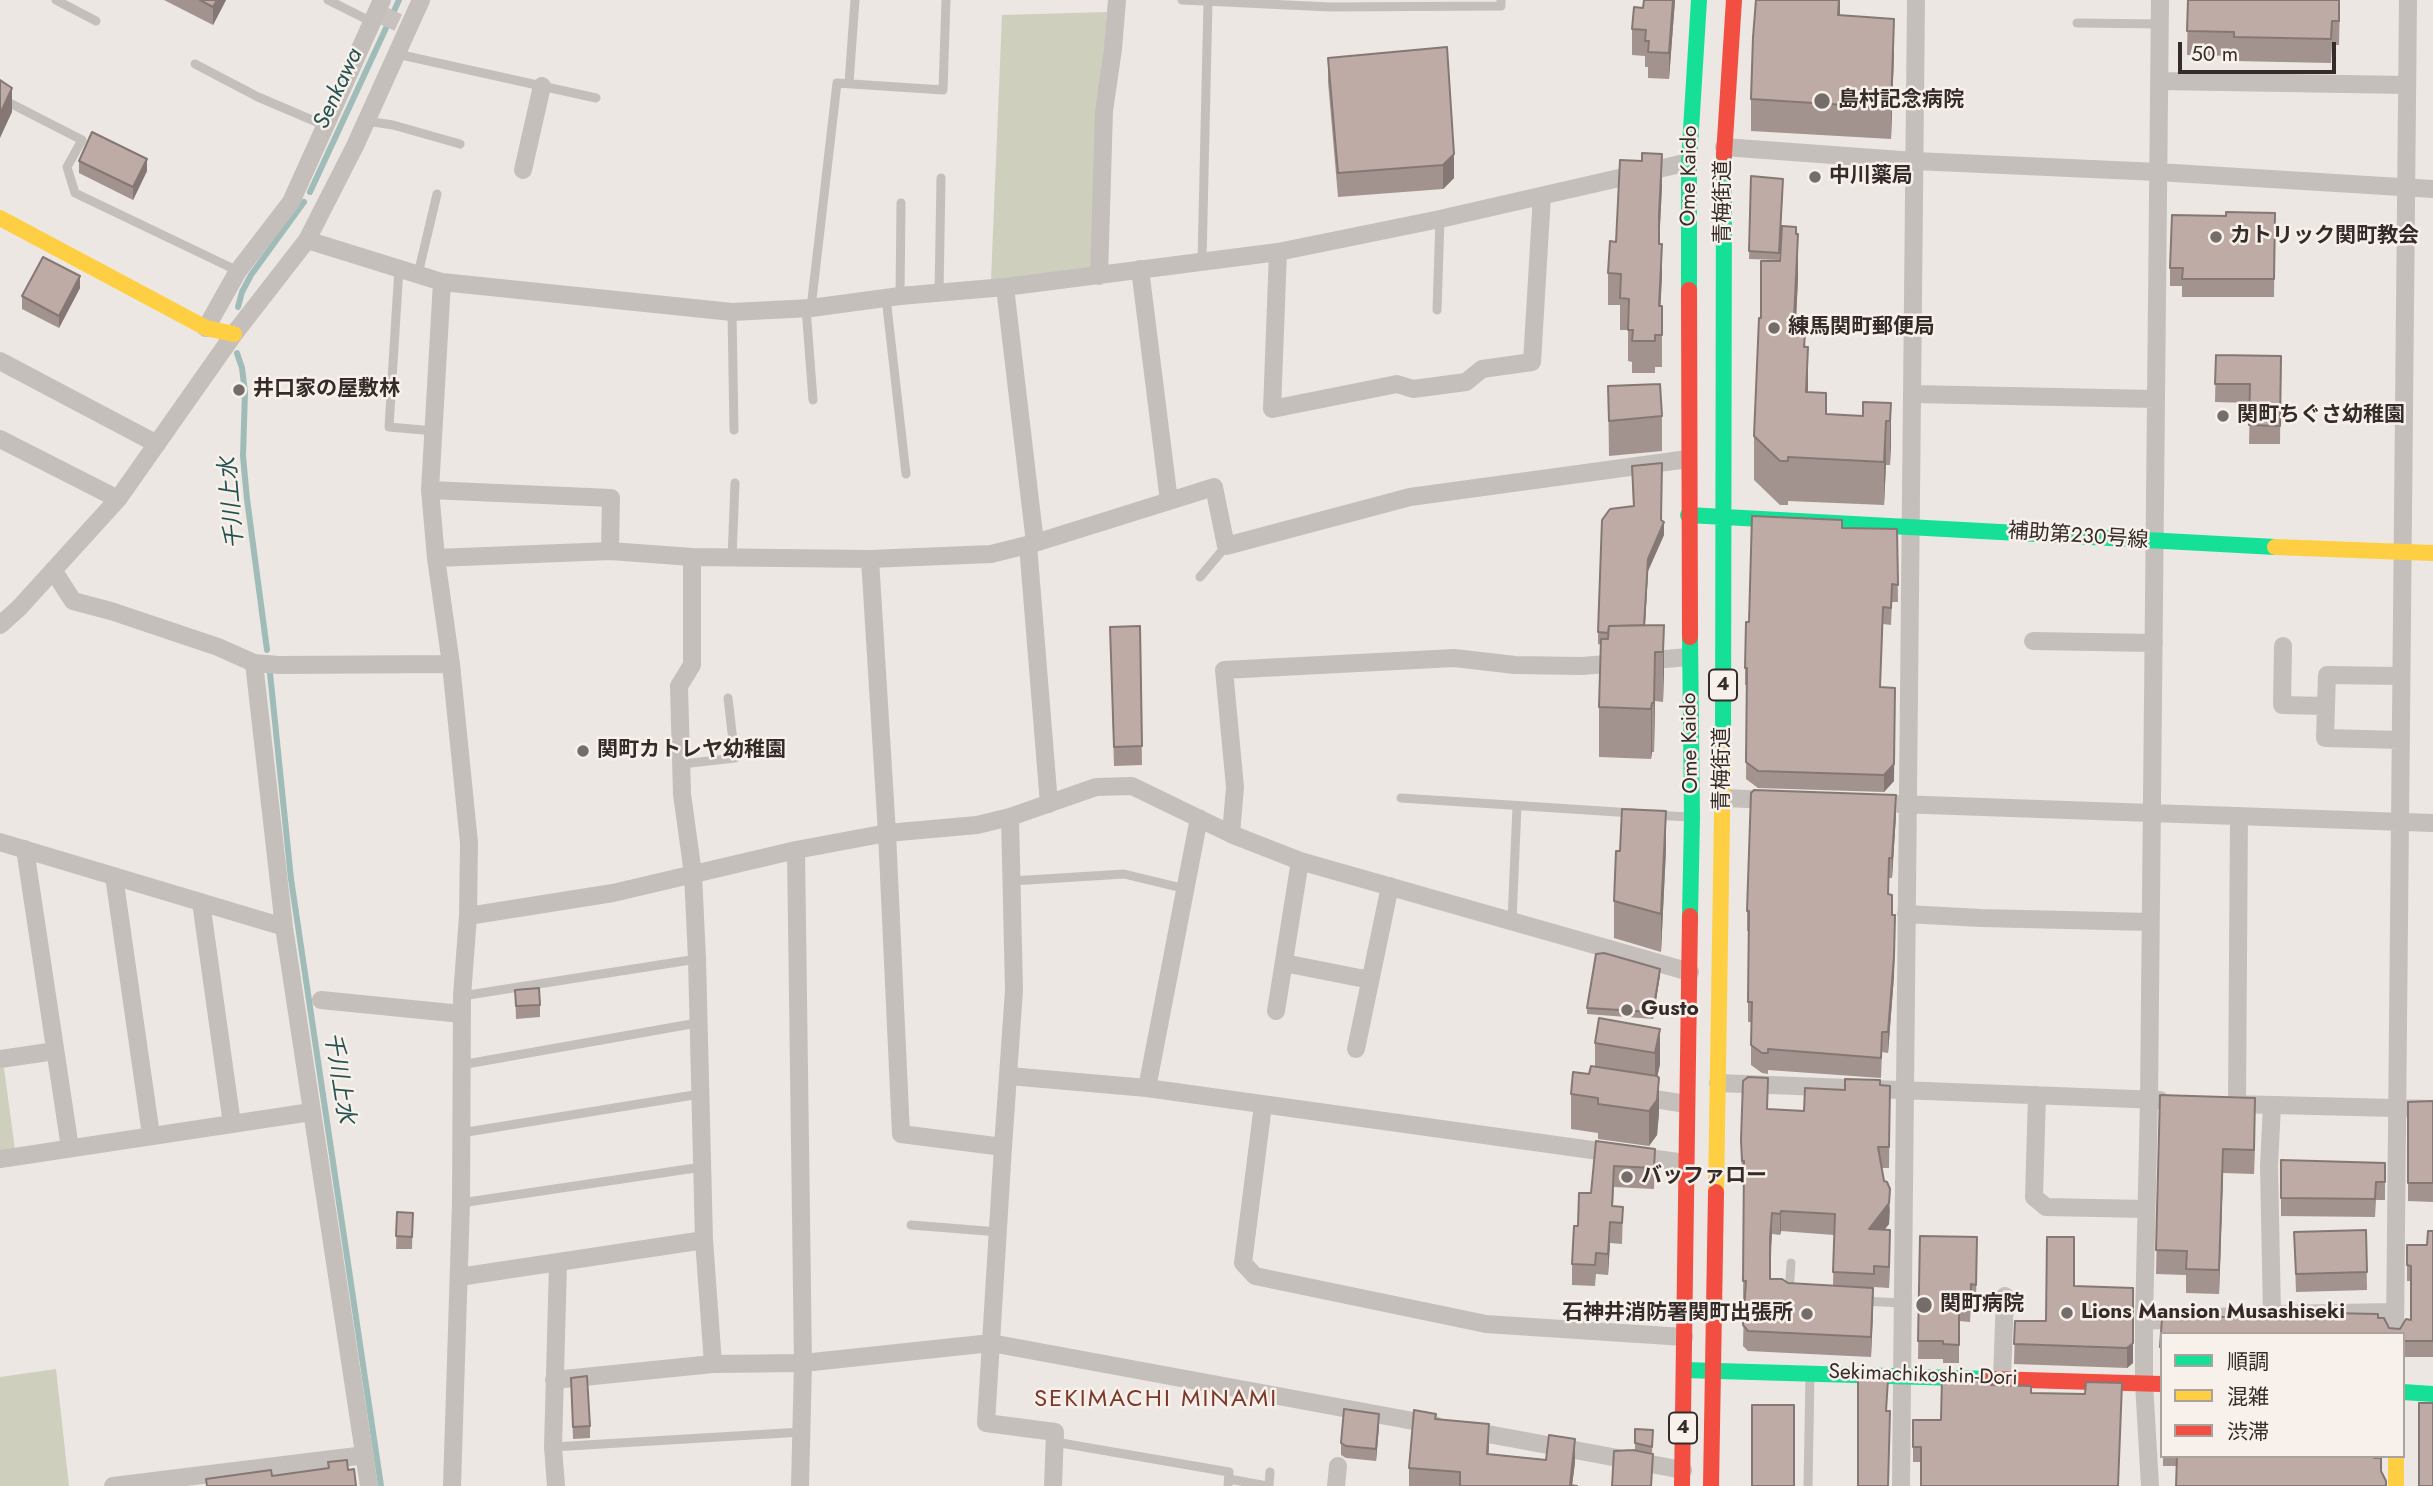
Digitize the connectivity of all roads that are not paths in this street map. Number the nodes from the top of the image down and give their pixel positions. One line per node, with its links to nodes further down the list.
1 (56, 0): 18 (lane)
2 (328, 0): 17 (lane)
3 (421, 0): 21 (street)
4 (855, 0): 24 (lane)
5 (946, 0): 24 (lane)
6 (1117, 0): 54 (street)
7 (1182, 0): 14 (lane)
8 (1501, 0): 15 (lane)
9 (1699, 0): 33 (main road, Ome Kaido / 4)
10 (1734, 0): 32 (main road, 青梅街道 / 4)
11 (1916, 0): 34 (street)
12 (2160, 0): 20 (street)
13 (2407, 0): 26 (street)
14 (1208, 1): 16 (lane); 49 (lane)
15 (1419, 2): 16 (lane)
16 (1331, 3)
17 (378, 13): 30 (street)
18 (96, 21)
19 (2077, 23): 20 (lane)
20 (2160, 24): 23 (street)
21 (397, 54): 25 (lane); 29 (street)
22 (195, 64): 30 (lane)
23 (2159, 81): 26 (street); 36 (street)
24 (849, 83): 59 (lane)
25 (542, 86): 28 (lane); 35 (street)
26 (2407, 86): 38 (street)
27 (0, 97): 52 (lane)
28 (596, 98)
29 (366, 121): 31 (lane); 44 (street)
30 (327, 127): 41 (street)
31 (460, 144)
32 (1724, 147): 34 (street); 79 (main road, 青梅街道 / 4)
33 (1689, 162): 42 (street); 72 (main road, Ome Kaido / 4)
34 (1915, 162): 36 (street); 65 (street)
35 (523, 170)
36 (2158, 172): 38 (street); 66 (street)
37 (941, 178): 57 (lane)
38 (2406, 187): 39 (street); 85 (street)
39 (2433, 189)
40 (437, 194): 53 (lane)
41 (294, 195): 44 (street); 52 (street)
42 (1542, 196): 46 (street); 48 (street)
43 (901, 203): 58 (lane)
44 (323, 208): 47 (street)
45 (0, 218): 62 (main road)
46 (1440, 219): 48 (street); 60 (lane)
47 (307, 240): 50 (street); 63 (street)
48 (1279, 252): 49 (street)
49 (1202, 261): 51 (street)
50 (399, 268): 53 (street); 69 (lane)
51 (1140, 270): 54 (street); 77 (street)
52 (238, 271): 62 (street)
53 (418, 274): 55 (street)
54 (1098, 276): 56 (street)
55 (442, 282): 61 (street); 69 (street)
56 (1005, 287): 57 (street); 82 (street)
57 (939, 293): 58 (street)
58 (893, 297): 59 (street); 73 (lane)
59 (808, 308): 61 (street); 67 (lane)
60 (1437, 310)
61 (732, 312): 68 (lane)
62 (206, 328): 63 (main road)
63 (234, 334): 71 (street)
64 (0, 360): 71 (street)
65 (1912, 394): 66 (street); 80 (street)
66 (2155, 399): 81 (street)
67 (813, 400)
68 (734, 430)
69 (434, 431): 75 (street)
70 (0, 439): 76 (street)
71 (157, 444): 76 (street)
72 (1688, 459): 78 (main road, Ome Kaido / 4); 83 (street)
73 (906, 474)
74 (735, 483): 89 (lane)
75 (430, 490): 84 (street); 88 (street)
76 (118, 499): 91 (street)
77 (1169, 501): 82 (street); 83 (street)
78 (1688, 516): 79 (main road, 補助第230号線); 97 (main road, Ome Kaido / 4)
79 (1723, 516): 80 (main road, 補助第230号線); 106 (main road, 青梅街道 / 4)
80 (1910, 526): 81 (main road, 補助第230号線); 110 (street)
81 (2155, 542): 85 (main road, 補助第230号線); 95 (street)
82 (1032, 544): 90 (street); 109 (street)
83 (1226, 546): 92 (lane)
84 (610, 551): 87 (street); 88 (street)
85 (2401, 551): 86 (main road, 補助第230号線); 100 (street)
86 (2433, 553)
87 (692, 557): 89 (street); 104 (street)
88 (436, 558): 99 (street)
89 (732, 558): 90 (street)
90 (870, 559): 119 (street)
91 (53, 570): 93 (street); 98 (street)
92 (1200, 577)
93 (0, 625)
94 (2033, 641): 95 (street)
95 (2154, 643): 112 (street)
96 (2283, 646): 102 (street)
97 (1689, 657): 115 (main road, Ome Kaido / 4); 120 (street)
98 (254, 663): 99 (street); 135 (street)
99 (451, 664): 132 (street)
100 (2401, 676): 102 (street); 103 (street)
101 (728, 698): 104 (lane)
102 (2326, 706): 103 (street)
103 (2401, 740): 117 (street)
104 (682, 764): 125 (street)
105 (1401, 798): 111 (lane)
106 (1723, 798): 107 (street); 149 (main road, 青梅街道 / 4)
107 (1789, 800)
108 (1881, 803): 110 (street)
109 (1048, 804): 114 (street); 116 (street)
110 (1908, 804): 112 (street); 131 (street)
111 (1517, 806): 115 (lane); 133 (lane)
112 (2150, 813): 113 (street); 134 (street)
113 (2239, 816): 117 (street); 159 (street)
114 (1010, 817): 119 (street); 127 (street)
115 (1692, 817): 138 (main road, Ome Kaido / 4)
116 (1199, 818): 120 (street); 129 (street)
117 (2400, 822): 118 (street); 162 (street)
118 (2433, 823)
119 (887, 833): 123 (street); 168 (street)
120 (1230, 834): 124 (street)
121 (0, 842): 122 (street)
122 (25, 849): 126 (street); 145 (street)
123 (796, 850): 125 (street); 191 (street)
124 (1300, 861): 128 (street); 137 (street)
125 (693, 874): 132 (street); 136 (street)
126 (114, 876): 130 (street); 167 (street)
127 (1012, 881): 129 (lane); 148 (street)
128 (1390, 887): 133 (street); 139 (street)
129 (1186, 889): 150 (street)
130 (201, 902): 135 (street); 165 (street)
131 (1906, 914): 134 (street); 151 (street)
132 (468, 916): 141 (street)
133 (1512, 921): 138 (street)
134 (2150, 922): 155 (street)
135 (284, 927): 164 (street)
136 (697, 959): 141 (lane); 143 (street)
137 (1284, 963): 139 (street); 142 (street)
138 (1690, 971): 158 (main road, Ome Kaido / 4)
139 (1370, 980): 144 (street)
140 (321, 1000): 141 (street)
141 (462, 1005): 147 (street)
142 (1276, 1011)
143 (698, 1023): 147 (lane); 152 (street)
144 (1356, 1049)
145 (55, 1051): 146 (street); 169 (street)
146 (0, 1059)
147 (461, 1065): 166 (street)
148 (1009, 1076): 150 (street); 168 (street)
149 (1718, 1083): 151 (street); 194 (main road, 青梅街道 / 4)
150 (1147, 1088): 160 (street)
151 (1904, 1091): 154 (street); 184 (street)
152 (700, 1094): 166 (lane); 172 (street)
153 (1625, 1094): 158 (street)
154 (2038, 1095): 155 (street); 174 (street)
155 (2149, 1100): 156 (street); 174 (street)
156 (2174, 1101)
157 (2211, 1103): 159 (street)
158 (1686, 1104): 171 (main road, Ome Kaido / 4)
159 (2237, 1104): 161 (street)
160 (1263, 1105): 171 (street); 189 (street)
161 (2272, 1105): 162 (street); 186 (street)
162 (2395, 1108): 163 (street); 185 (street)
163 (2433, 1109)
164 (311, 1112): 165 (street); 205 (street)
165 (232, 1124): 167 (street)
166 (461, 1133): 173 (street)
167 (151, 1135): 169 (street)
168 (1003, 1147): 176 (street)
169 (70, 1148): 170 (street)
170 (0, 1159)
171 (1685, 1163): 189 (main road, Ome Kaido / 4)
172 (702, 1167): 173 (lane); 177 (street)
173 (461, 1203): 180 (street)
174 (2146, 1209): 187 (street)
175 (911, 1225): 176 (lane)
176 (999, 1232): 190 (street)
177 (704, 1240): 179 (street); 192 (street)
178 (1791, 1263): 182 (lane)
179 (558, 1264): 180 (street); 198 (street)
180 (459, 1277): 213 (street)
181 (2005, 1296): 197 (street)
182 (1801, 1298)
183 (1851, 1300): 184 (lane)
184 (1902, 1303): 196 (street)
185 (2395, 1312): 186 (street); 188 (street)
186 (2272, 1314): 187 (street)
187 (2144, 1321): 199 (street)
188 (2395, 1332)
189 (1684, 1337): 193 (main road, Ome Kaido / 4)
190 (991, 1343): 191 (street); 203 (street); 209 (street)
191 (803, 1363): 192 (street); 202 (street)
192 (713, 1364): 198 (street)
193 (1684, 1370): 194 (main road, Sekimachikoshin-Dori); 209 (main road, Ome Kaido / 4)
194 (1715, 1371): 195 (main road, Sekimachikoshin-Dori); 219 (main road, 4)
195 (1810, 1373): 196 (main road, Sekimachikoshin-Dori); 220 (lane)
196 (1901, 1375): 197 (main road, Sekimachikoshin-Dori); 221 (street)
197 (2002, 1378): 199 (main road, Sekimachikoshin-Dori)
198 (554, 1380): 204 (street)
199 (2153, 1383): 222 (street)
200 (2405, 1392): 201 (main road)
201 (2433, 1394)
202 (802, 1432): 204 (lane); 215 (street)
203 (1055, 1442): 210 (lane); 216 (street)
204 (552, 1447): 214 (street)
205 (365, 1455): 211 (street); 212 (street)
206 (2396, 1458): 223 (main road)
207 (1338, 1466): 218 (street)
208 (1270, 1472): 217 (lane)
209 (1682, 1478)
210 (1229, 1483): 217 (lane)
211 (113, 1486)
212 (369, 1486)
213 (453, 1486)
214 (556, 1486)
215 (800, 1486)
216 (1053, 1486)
217 (1268, 1486)
218 (1336, 1486)
219 (1712, 1486)
220 (1808, 1486)
221 (1900, 1486)
222 (2150, 1486)
223 (2396, 1486)

